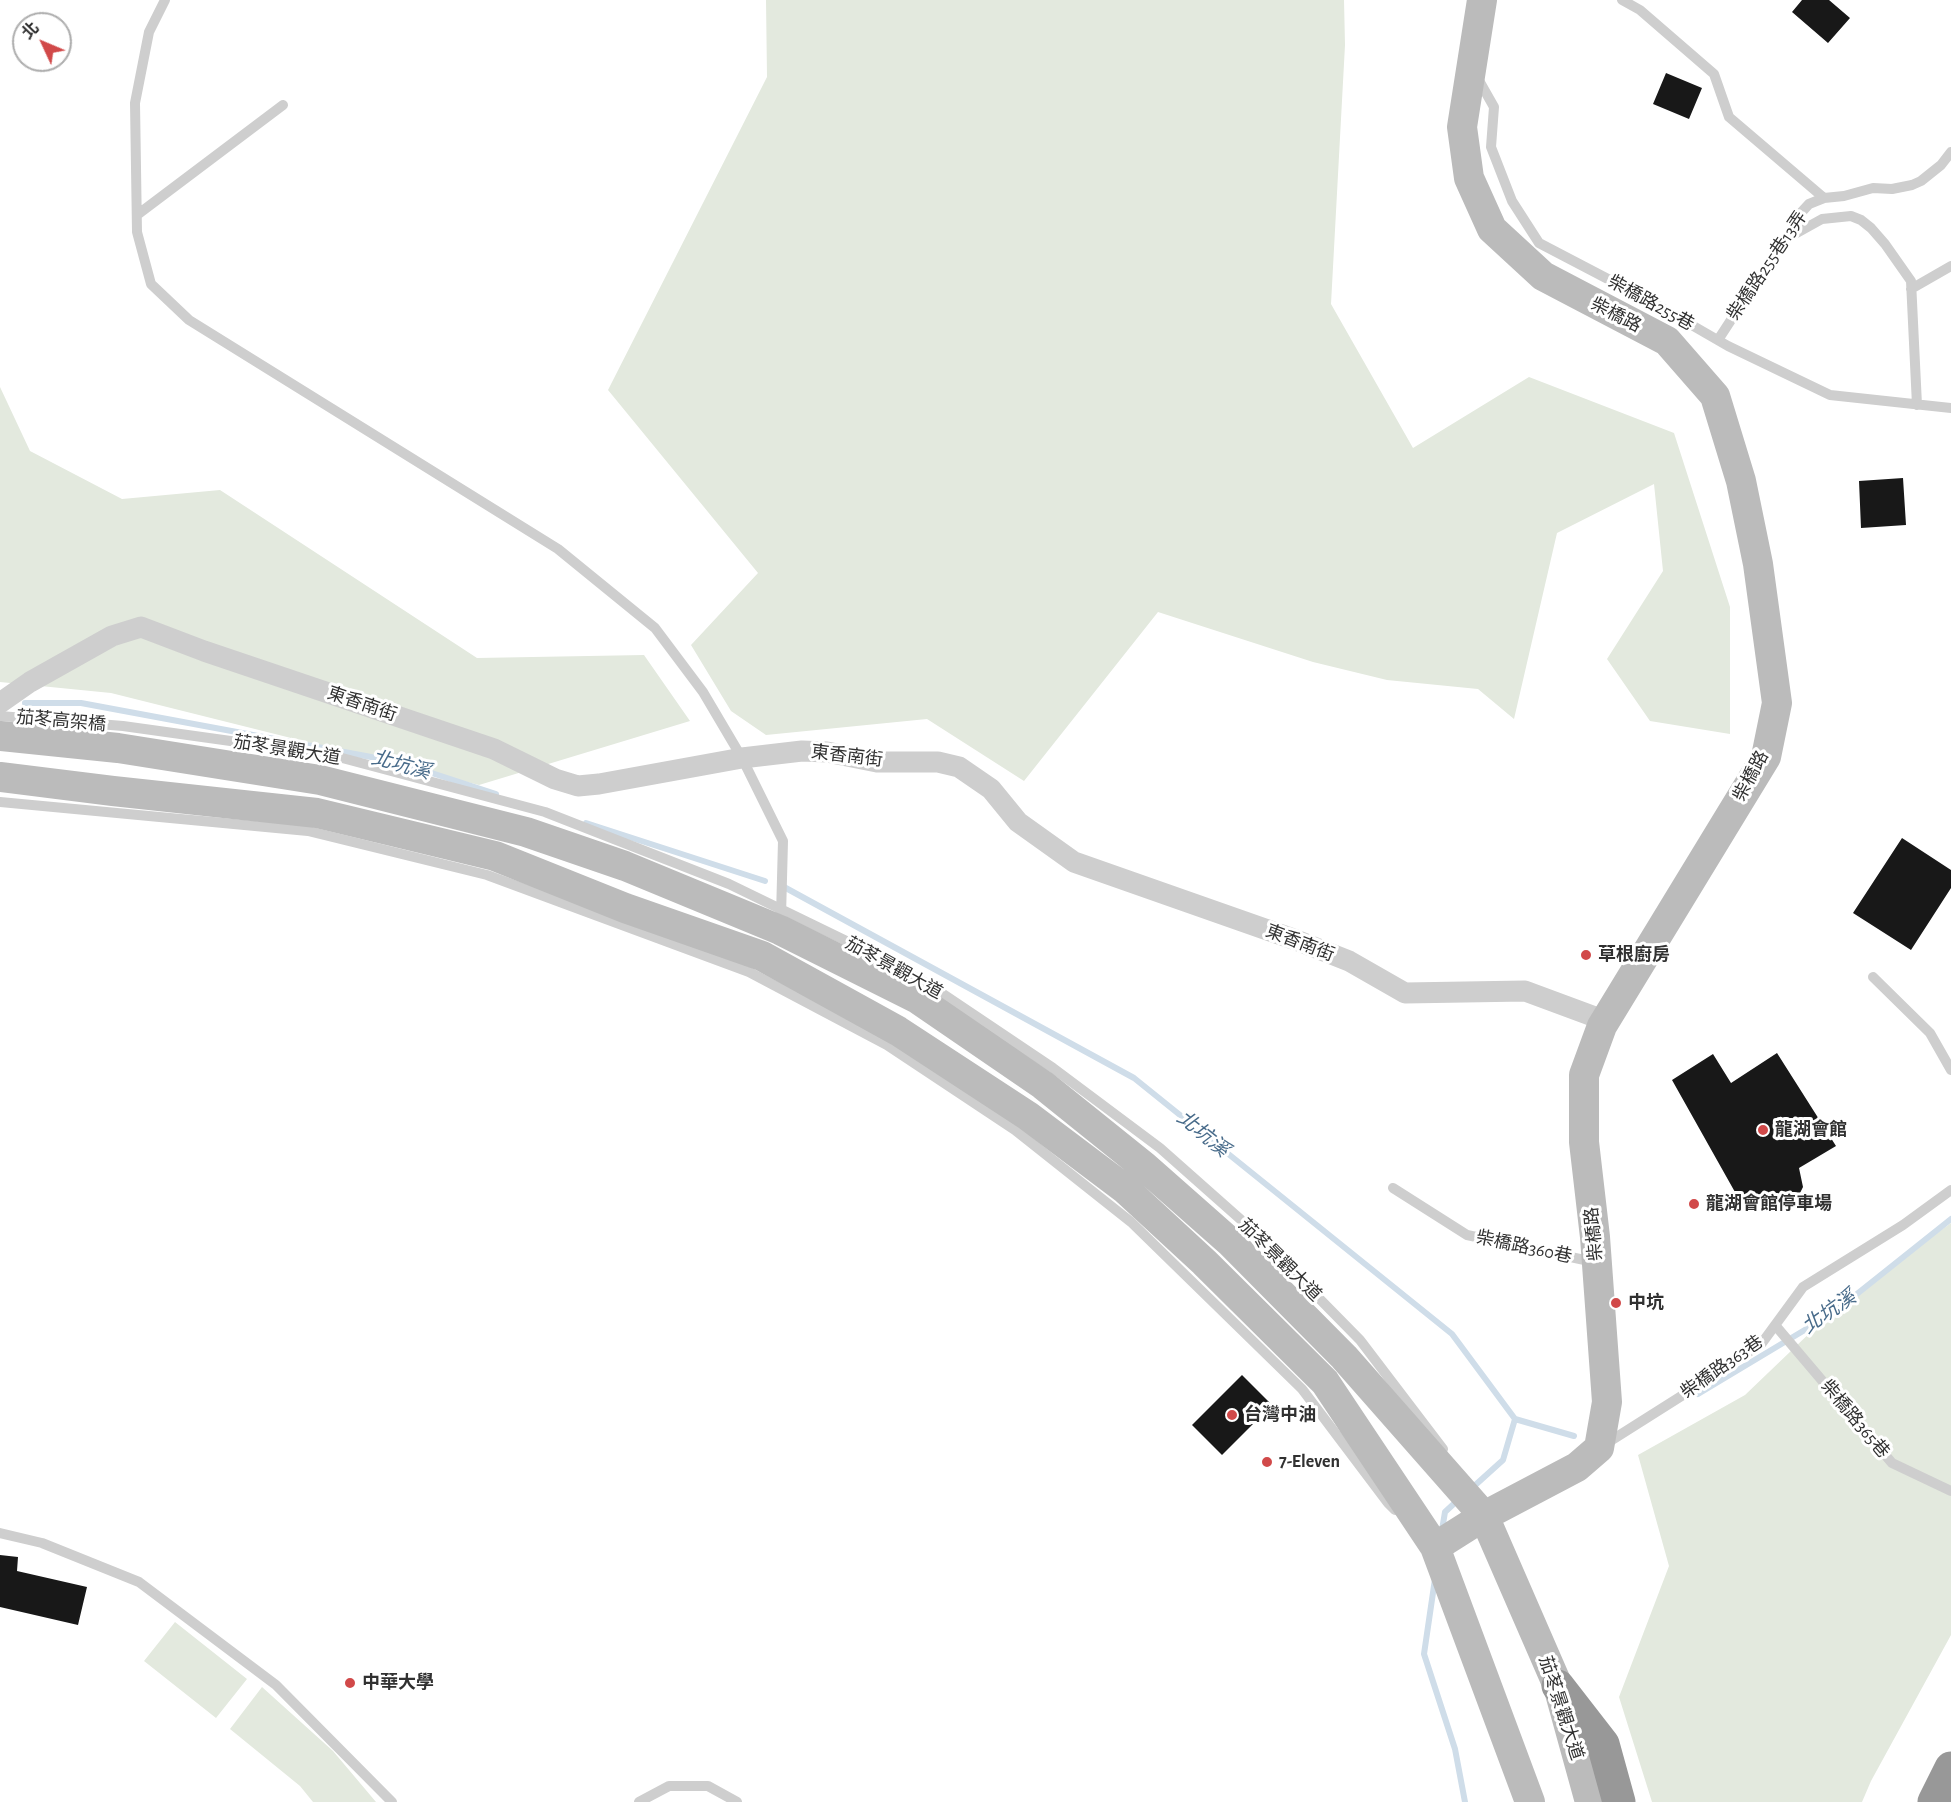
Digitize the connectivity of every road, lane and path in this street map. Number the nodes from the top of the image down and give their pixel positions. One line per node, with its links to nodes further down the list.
1 (165, 0): 8 (lane)
2 (1482, 0): 4 (street, 柴橋路)
3 (1622, 0): 7 (lane)
4 (1471, 64): 12 (lane, 柴橋路255巷); 28 (street, 柴橋路)
5 (283, 105): 8 (lane)
6 (1951, 152): 7 (lane, 柴橋路255巷13弄)
7 (1824, 198): 9 (lane, 柴橋路255巷13弄)
8 (137, 215): 19 (lane)
9 (1782, 242): 11 (lane); 12 (lane, 柴橋路255巷13弄)
10 (1951, 266): 11 (lane)
11 (1911, 289): 13 (lane)
12 (1718, 340): 13 (lane, 柴橋路255巷)
13 (1917, 405): 14 (lane, 柴橋路255巷)
14 (1951, 408)
15 (0, 703): 19 (street, 東香南街)
16 (0, 716): 18 (lane, 茄苳高架橋)
17 (0, 736): 18 (street, 茄苳高架橋)
18 (120, 737): 25 (street, 茄苳景觀大道)
19 (742, 758): 25 (lane); 28 (street, 東香南街)
20 (0, 777): 22 (street)
21 (0, 802): 22 (lane)
22 (113, 802): 23 (street); 24 (lane)
23 (422, 838): 24 (lane); 26 (street)
24 (487, 876): 26 (lane)
25 (781, 920): 29 (lane, 茄苳景觀大道); 31 (street, 茄苳景觀大道)
26 (755, 964): 34 (street); 37 (lane)
27 (1873, 977): 30 (lane)
28 (1606, 1021): 35 (street, 柴橋路)
29 (986, 1023): 31 (lane); 39 (lane, 茄苳景觀大道)
30 (1951, 1070)
31 (1065, 1103): 42 (street, 茄苳景觀大道)
32 (1393, 1188): 35 (lane, 柴橋路360巷)
33 (1951, 1190): 36 (lane, 柴橋路363巷)
34 (1204, 1262): 37 (lane); 44 (street)
35 (1597, 1263): 38 (street, 柴橋路)
36 (1775, 1325): 38 (lane, 柴橋路363巷); 41 (lane, 柴橋路365巷)
37 (1302, 1389): 44 (lane)
38 (1599, 1448): 42 (street)
39 (1449, 1456)
40 (1462, 1475): 42 (lane, 茄苳景觀大道)
41 (1951, 1491)
42 (1484, 1516): 44 (street); 45 (street, 茄苳景觀大道)
43 (0, 1533): 47 (lane)
44 (1435, 1546): 50 (street)
45 (1558, 1686): 51 (street, 茄苳景觀大道); 52 (highway)
46 (1951, 1768): 53 (highway)
47 (392, 1802)
48 (639, 1802): 49 (lane)
49 (737, 1802)
50 (1530, 1802)
51 (1590, 1802)
52 (1619, 1802)
53 (1934, 1802)

